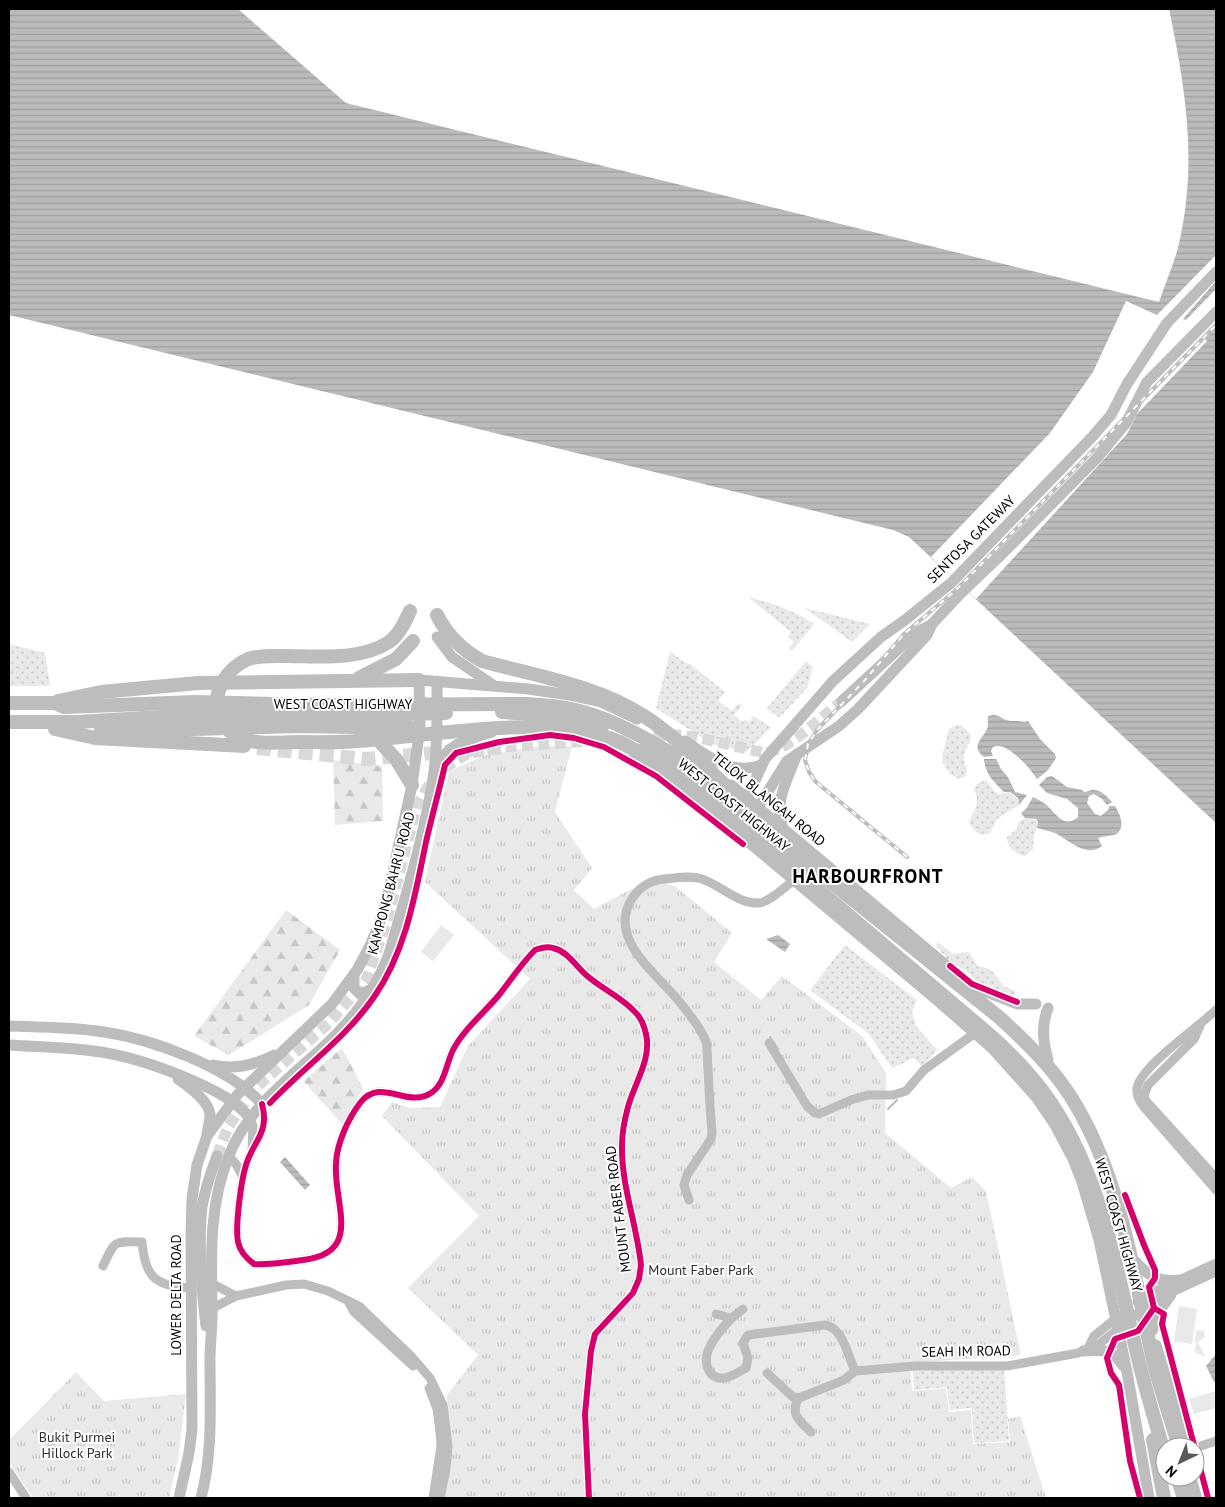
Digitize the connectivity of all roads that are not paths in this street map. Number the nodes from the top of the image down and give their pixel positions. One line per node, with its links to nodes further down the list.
1 (1216, 272): 5 (main road, SENTOSA GATEWAY)
2 (1216, 312): 6 (main road)
3 (410, 611): 26 (highway)
4 (437, 614): 36 (highway)
5 (905, 620): 6 (main road); 27 (main road, SENTOSA GATEWAY)
6 (934, 622): 13 (main road); 25 (main road)
7 (438, 637): 12 (main road)
8 (413, 641): 10 (highway)
9 (419, 680): 10 (highway); 11 (main road, TELOK BLANGAH ROAD); 20 (main road, KAMPONG BAHRU ROAD)
10 (355, 681): 15 (highway)
11 (437, 681): 12 (main road, TELOK BLANGAH ROAD); 22 (main road, KAMPONG BAHRU ROAD)
12 (494, 686): 17 (main road, TELOK BLANGAH ROAD)
13 (842, 701)
14 (9, 703): 15 (highway, WEST COAST HIGHWAY)
15 (55, 703): 16 (highway, WEST COAST HIGHWAY)
16 (323, 710): 18 (highway, WEST COAST HIGHWAY); 26 (highway, WEST COAST HIGHWAY); 36 (highway, WEST COAST HIGHWAY)
17 (639, 720): 27 (main road); 30 (main road, TELOK BLANGAH ROAD)
18 (9, 723): 21 (highway)
19 (363, 728): 20 (highway); 21 (highway); 29 (highway)
20 (420, 728): 22 (main road); 29 (main road, KAMPONG BAHRU ROAD)
21 (55, 729): 24 (highway)
22 (437, 729): 23 (main road); 28 (main road, KAMPONG BAHRU ROAD)
23 (496, 730): 28 (main road); 32 (main road)
24 (244, 746)
25 (797, 753): 31 (main road); 34 (main road)
26 (666, 764): 90 (highway, WEST COAST HIGHWAY)
27 (761, 766): 30 (main road, SENTOSA GATEWAY)
28 (434, 773): 40 (main road, KAMPONG BAHRU ROAD)
29 (412, 785): 38 (main road, KAMPONG BAHRU ROAD)
30 (746, 798): 31 (main road, TELOK BLANGAH ROAD); 33 (main road, SENTOSA GATEWAY)
31 (759, 808): 33 (main road); 34 (main road, TELOK BLANGAH ROAD)
32 (709, 809): 33 (main road); 35 (main road)
33 (742, 817): 35 (main road)
34 (783, 829): 39 (main road, TELOK BLANGAH ROAD)
35 (753, 845): 37 (main road)
36 (784, 845): 86 (highway, WEST COAST HIGHWAY)
37 (794, 879): 41 (main road); 67 (street)
38 (354, 974): 40 (main road); 52 (main road, KAMPONG BAHRU ROAD)
39 (967, 983): 41 (main road); 42 (main road); 46 (main road, TELOK BLANGAH ROAD)
40 (373, 990): 59 (main road, KAMPONG BAHRU ROAD)
41 (942, 1004): 48 (main road)
42 (1036, 1004)
43 (1048, 1008): 54 (main road)
44 (1216, 1010): 47 (street)
45 (9, 1026): 55 (main road)
46 (1015, 1026): 49 (main road, TELOK BLANGAH ROAD); 53 (street)
47 (1200, 1026): 65 (street); 66 (street)
48 (975, 1034): 50 (street); 53 (main road)
49 (1024, 1034): 53 (street); 54 (main road, TELOK BLANGAH ROAD)
50 (769, 1043)
51 (9, 1045): 56 (main road)
52 (284, 1050): 55 (main road); 57 (main road, KAMPONG BAHRU ROAD)
53 (996, 1053): 82 (main road)
54 (1048, 1060): 68 (main road, TELOK BLANGAH ROAD)
55 (196, 1061): 57 (main road)
56 (158, 1067): 58 (main road); 61 (main road)
57 (244, 1087): 58 (main road, KAMPONG BAHRU ROAD); 59 (main road)
58 (233, 1102): 60 (main road); 61 (main road, LOWER DELTA ROAD)
59 (262, 1104): 60 (main road, KAMPONG BAHRU ROAD); 62 (street, MOUNT FABER ROAD)
60 (250, 1118): 62 (street, MOUNT FABER ROAD); 63 (main road)
61 (206, 1136): 74 (main road, LOWER DELTA ROAD)
62 (252, 1151): 64 (street, MOUNT FABER ROAD)
63 (223, 1156): 64 (street); 73 (main road); 85 (main road)
64 (243, 1178): 104 (street, MOUNT FABER ROAD)
65 (1216, 1178)
66 (1216, 1190)
67 (689, 1200)
68 (1136, 1262): 72 (main road); 77 (main road, TELOK BLANGAH ROAD)
69 (1216, 1263): 72 (street)
70 (103, 1266): 74 (street)
71 (1216, 1272): 75 (street)
72 (1179, 1280): 77 (street)
73 (211, 1283): 76 (street); 78 (main road)
74 (191, 1288): 100 (main road, LOWER DELTA ROAD)
75 (1171, 1295): 77 (street); 83 (main road)
76 (236, 1296): 78 (street); 97 (street)
77 (1145, 1302): 82 (street); 83 (main road, TELOK BLANGAH ROAD)
78 (212, 1308): 85 (main road)
79 (743, 1309): 81 (street)
80 (716, 1314): 81 (street)
81 (731, 1318): 87 (street)
82 (1117, 1324): 84 (street); 88 (main road)
83 (1152, 1330): 96 (main road, TELOK BLANGAH ROAD)
84 (1086, 1349): 87 (street, SEAH IM ROAD); 88 (main road)
85 (210, 1356): 101 (main road)
86 (1155, 1366): 94 (highway); 95 (highway, WEST COAST HIGHWAY)
87 (855, 1371): 91 (street, SEAH IM ROAD)
88 (1127, 1372): 105 (main road)
89 (767, 1373): 91 (street)
90 (1142, 1374): 93 (highway, WEST COAST HIGHWAY); 106 (highway)
91 (799, 1398): 92 (street)
92 (811, 1432)
93 (1160, 1437)
94 (1166, 1437)
95 (1176, 1437)
96 (1184, 1437)
97 (441, 1468): 102 (street); 103 (street)
98 (9, 1472): 99 (street)
99 (26, 1498)
100 (180, 1498)
101 (201, 1498)
102 (433, 1498)
103 (440, 1498)
104 (589, 1498)
105 (1149, 1498)
106 (1164, 1498)

